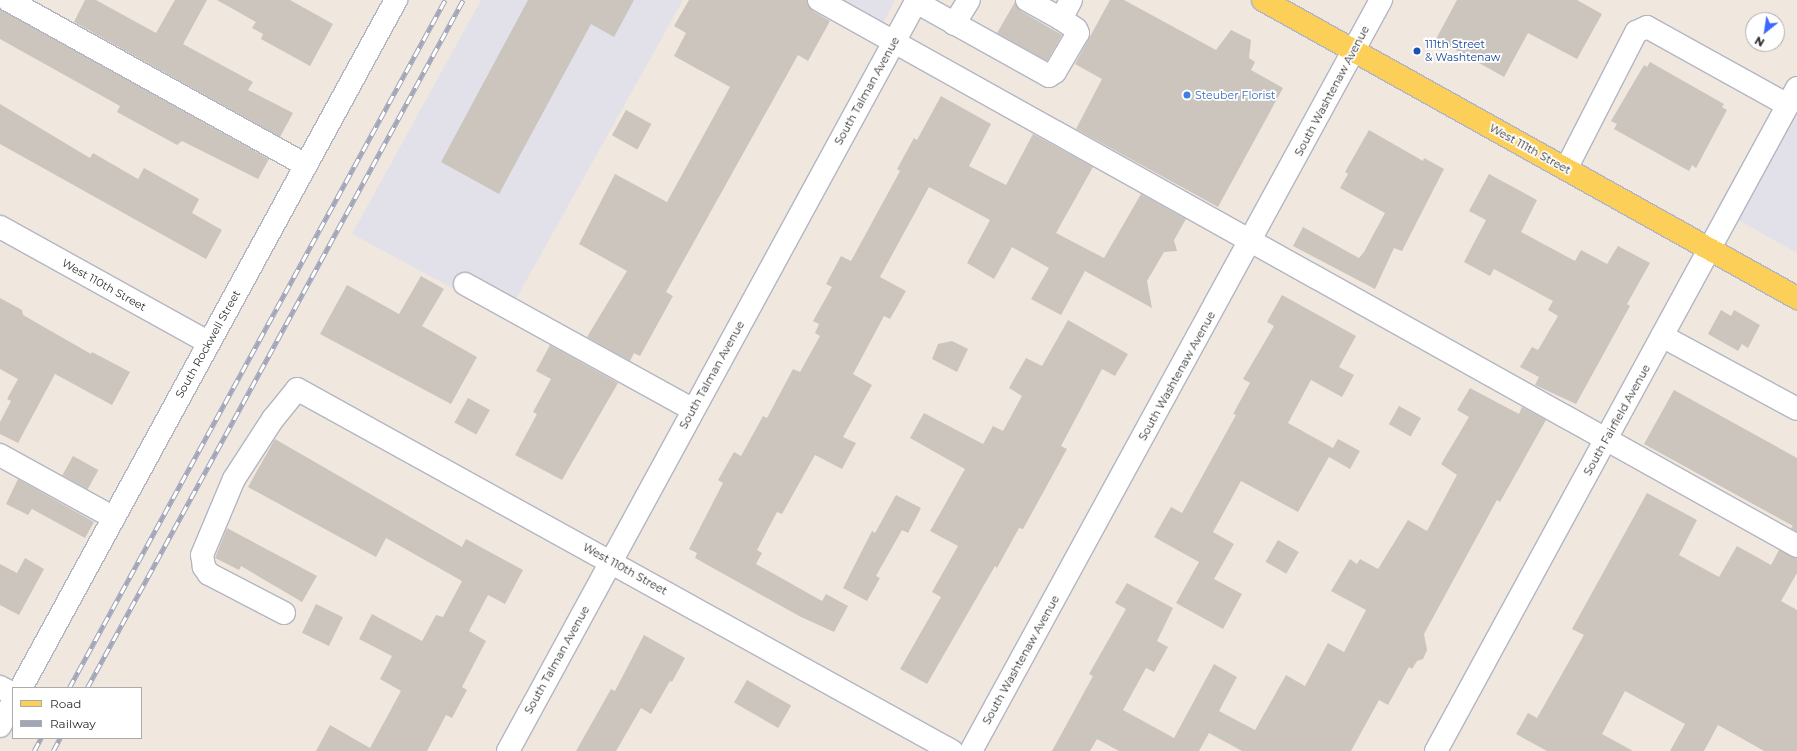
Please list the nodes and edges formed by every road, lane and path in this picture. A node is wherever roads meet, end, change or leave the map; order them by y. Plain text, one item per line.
1 (8, 0) edge
2 (396, 0) edge
3 (819, 0) edge
4 (968, 0) edge
5 (1027, 0) edge
6 (1071, 0) edge
7 (1263, 0) edge
8 (1381, 0) edge
9 (917, 1) edge
10 (1061, 19) junction
11 (954, 24) junction
12 (894, 41) junction
13 (1353, 51) junction
14 (1792, 97) edge
15 (306, 165) junction
16 (1566, 169) junction
17 (0, 227) edge
18 (1251, 240) junction
19 (1710, 249) junction
20 (465, 284) dead end
21 (1797, 298) edge
22 (1662, 336) junction
23 (209, 343) junction
24 (1797, 409) edge
25 (693, 410) junction
26 (1606, 440) junction
27 (0, 455) edge
28 (114, 518) junction
29 (1797, 546) edge
30 (611, 562) junction
31 (284, 613) dead end
32 (0, 687) edge
33 (22, 687) edge
34 (12, 693) edge
35 (12, 704) edge
36 (0, 726) edge
37 (508, 751) edge
38 (952, 751) edge
39 (972, 751) edge
40 (1436, 751) edge

1 - 15 street
2 - 15 street, South Rockwell Street
3 - 12 street
4 - 11 street
5 - 10 street
6 - 10 street
7 - 13 main road, West 111th Street
8 - 13 street, South Washtenaw Avenue
9 - 11 street
9 - 12 street, South Talman Avenue
10 - 11 street
12 - 18 street
12 - 25 street, South Talman Avenue
13 - 16 main road, West 111th Street
13 - 18 street, South Washtenaw Avenue
14 - 16 street
14 - 19 street, South Fairfield Avenue
15 - 23 street, South Rockwell Street
16 - 19 main road, West 111th Street
17 - 23 street, West 110th Street
18 - 26 street
18 - 39 street, South Washtenaw Avenue
19 - 21 main road, West 111th Street
19 - 22 street, South Fairfield Avenue
20 - 25 street
22 - 24 street
22 - 26 street, South Fairfield Avenue
23 - 28 street, South Rockwell Street
25 - 30 street, South Talman Avenue
26 - 29 street
26 - 40 street, South Fairfield Avenue
27 - 28 street
28 - 33 street, South Rockwell Street
30 - 31 street, West 110th Street
30 - 37 street, South Talman Avenue
30 - 38 street, West 110th Street
32 - 34 street
35 - 36 street

